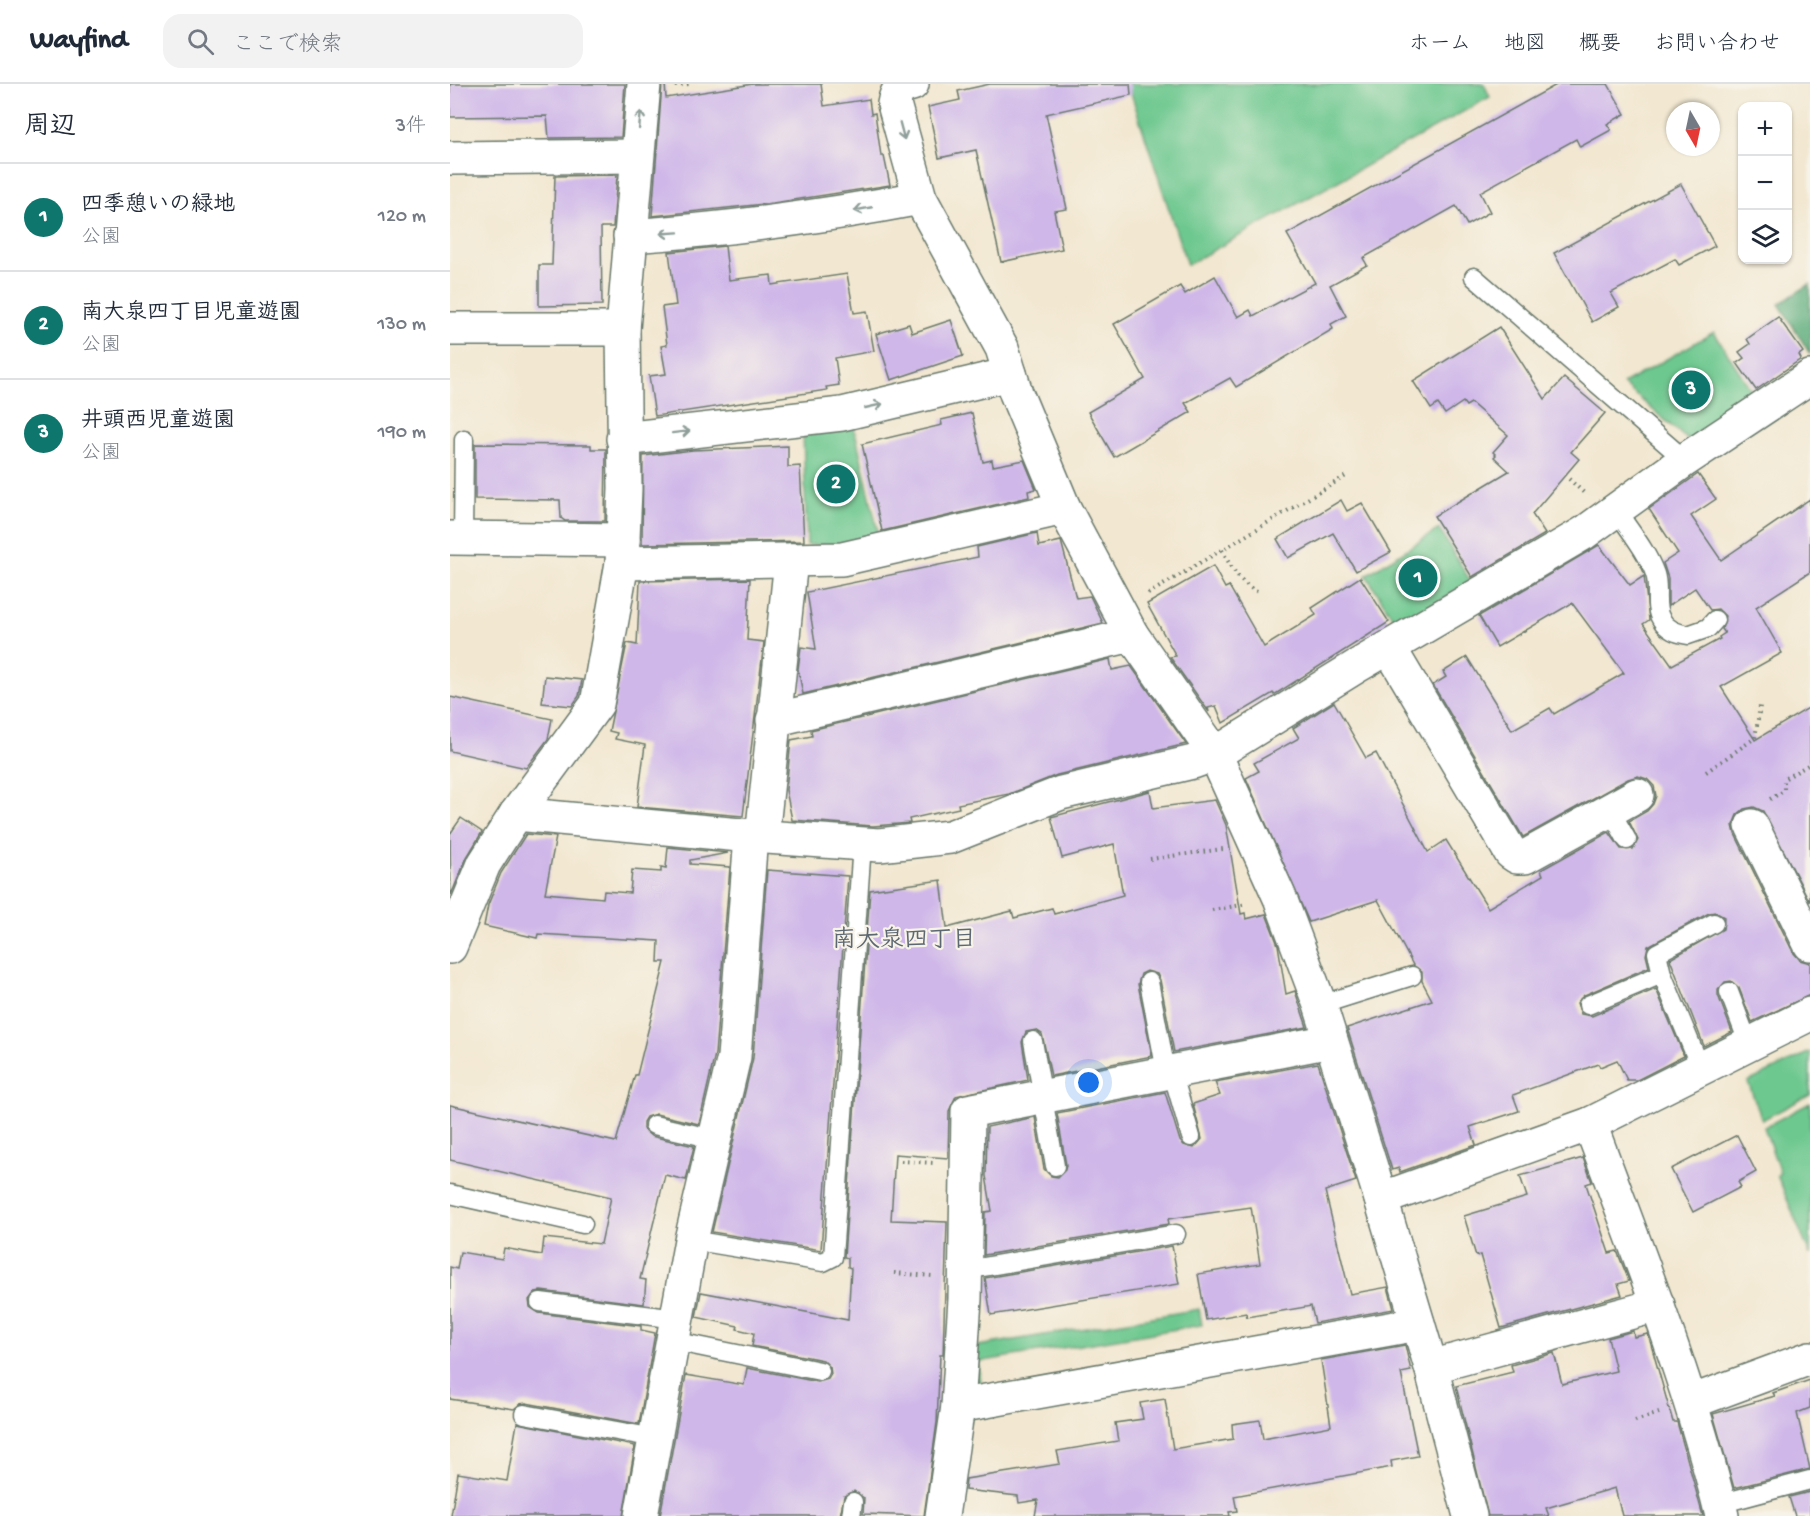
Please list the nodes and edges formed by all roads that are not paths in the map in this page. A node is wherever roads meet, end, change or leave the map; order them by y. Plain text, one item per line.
1 (644, 84) edge
2 (912, 84) edge
3 (636, 156) junction
4 (450, 158) edge
5 (920, 198) junction
6 (630, 236) junction
7 (1474, 277) dead end
8 (450, 329) edge
9 (623, 329) junction
10 (1010, 374) junction
11 (1810, 377) edge
12 (464, 438) dead end
13 (623, 439) junction
14 (1685, 460) junction
15 (1064, 508) junction
16 (1616, 510) junction
17 (456, 538) edge
18 (623, 551) junction
19 (791, 560) junction
20 (1715, 620) dead end
21 (1126, 623) junction
22 (1390, 649) junction
23 (773, 720) junction
24 (1215, 754) junction
25 (1623, 802) joint
26 (516, 814) junction
27 (1759, 814) road end
28 (757, 837) junction
29 (1627, 840) dead end
30 (862, 844) junction
31 (1800, 894) edge
32 (456, 913) edge
33 (1714, 923) dead end
34 (1810, 944) edge
35 (450, 947) edge
36 (1662, 975) junction
37 (1412, 976) dead end
38 (1149, 982) dead end
39 (1729, 992) dead end
40 (1320, 1005) junction
41 (1588, 1005) dead end
42 (1810, 1014) edge
43 (1033, 1041) dead end
44 (1331, 1041) junction
45 (1749, 1045) junction
46 (1701, 1069) junction
47 (1170, 1072) junction
48 (1042, 1096) junction
49 (1590, 1124) junction
50 (654, 1125) dead end
51 (1191, 1137) dead end
52 (714, 1139) junction
53 (1055, 1166) dead end
54 (450, 1194) edge
55 (1381, 1199) junction
56 (583, 1224) dead end
57 (1176, 1234) dead end
58 (691, 1240) junction
59 (966, 1270) junction
60 (540, 1302) dead end
61 (1658, 1305) junction
62 (1418, 1324) junction
63 (675, 1330) junction
64 (1810, 1358) edge
65 (1431, 1367) junction
66 (820, 1371) dead end
67 (1690, 1402) junction
68 (958, 1406) junction
69 (524, 1414) dead end
70 (655, 1438) junction
71 (1810, 1480) edge
72 (1720, 1510) edge
73 (641, 1516) edge
74 (942, 1516) edge
75 (1470, 1516) edge

3 -> 1 street
2 -> 5 street
3 - 4 street
3 - 6 street
5 -> 6 street
5 - 10 street
6 - 9 street
7 - 14 lane
8 - 9 street
9 - 13 street
13 -> 10 street
10 - 15 street
11 - 14 street
12 - 17 lane
13 - 18 street
14 - 16 street
15 - 19 street
15 - 21 street
16 - 20 lane
16 - 22 street
17 - 18 street
18 - 19 street
18 - 26 street
19 - 23 street
21 - 23 street
21 - 24 street
22 - 24 street
22 - 25 street
23 - 28 street
24 - 30 street
24 - 40 street
25 - 29 lane
26 - 28 street
26 - 32 street
27 - 31 street
28 - 30 street
28 - 52 street
30 - 58 lane
31 - 34 street
32 - 35 street
33 - 36 lane
36 - 41 lane
36 - 46 lane
37 - 40 lane
38 - 47 lane
39 - 45 lane
40 - 44 street
42 - 45 street
43 - 48 lane
44 - 47 street
44 - 55 street
45 - 46 street
46 - 49 street
47 - 48 street
47 - 51 lane
48 - 53 lane
48 - 59 street
49 - 55 street
49 - 61 street
50 - 52 lane
52 - 58 street
54 - 56 lane
55 - 62 street
57 - 59 lane
58 - 63 street
59 - 68 street
60 - 63 lane
61 - 65 street
61 - 67 street
62 - 65 street
62 - 68 street
63 - 66 lane
63 - 70 street
64 - 67 street
65 - 75 street
67 - 72 street
68 - 74 street
69 - 70 lane
70 - 73 street
71 - 72 lane

